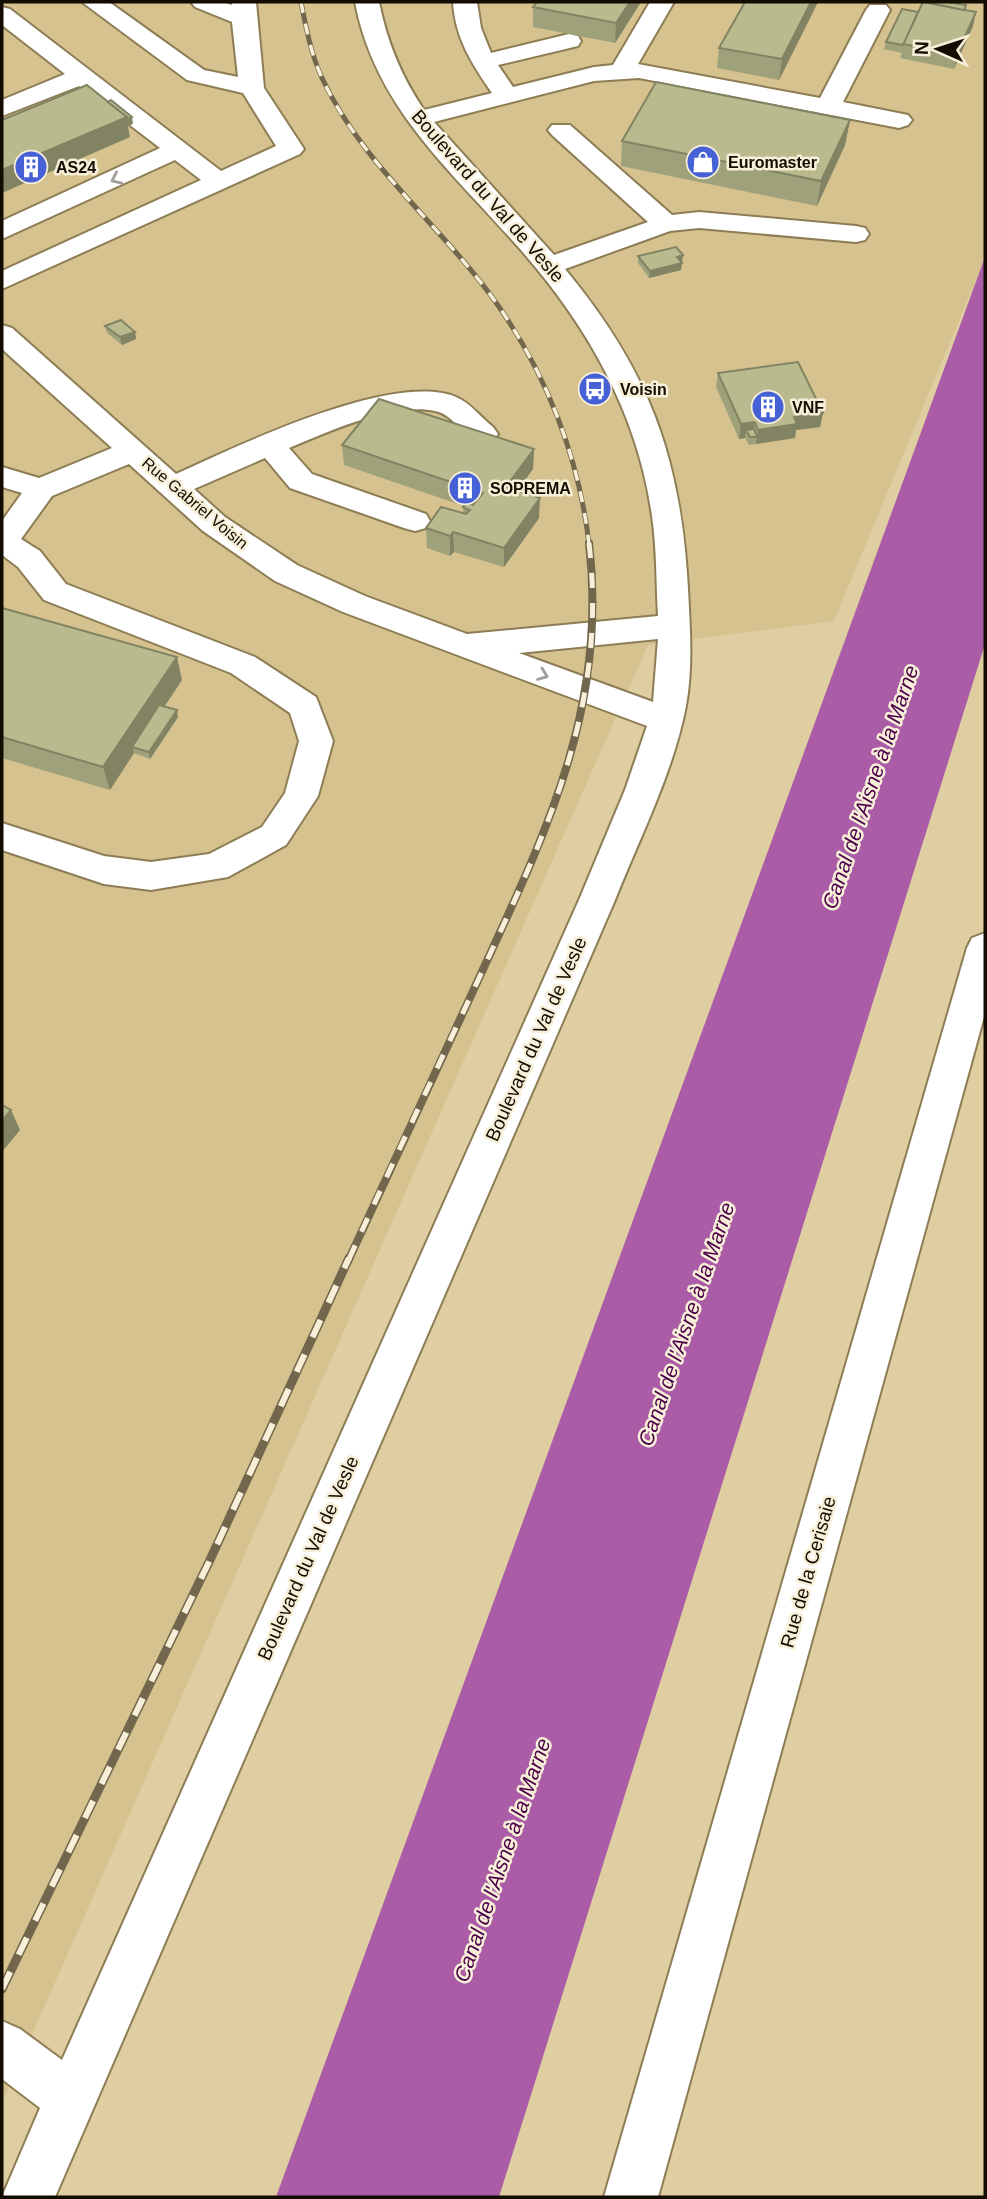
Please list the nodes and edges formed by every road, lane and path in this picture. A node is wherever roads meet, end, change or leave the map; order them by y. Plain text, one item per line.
1 (94, 2) edge
2 (203, 2) edge
3 (367, 2) edge
4 (465, 2) edge
5 (662, 2) edge
6 (244, 10) edge
7 (878, 10) dead end
8 (5, 20) edge
9 (569, 41) edge
10 (482, 62) junction
11 (622, 71) junction
12 (82, 76) junction
13 (252, 88) junction
14 (507, 96) junction
15 (828, 107) junction
16 (2, 109) edge
17 (418, 119) junction
18 (899, 120) dead end
19 (561, 130) dead end
20 (177, 150) junction
21 (219, 182) junction
22 (666, 224) junction
23 (2, 231) edge
24 (856, 234) dead end
25 (551, 265) junction
26 (2, 281) edge
27 (2, 334) edge
28 (482, 434) edge
29 (271, 445) junction
30 (132, 451) junction
31 (2, 477) edge
32 (173, 487) junction
33 (41, 489) junction
34 (415, 521) dead end
35 (4, 540) edge
36 (674, 626) junction
37 (456, 641) junction
38 (666, 720) junction
39 (2, 836) edge
40 (985, 948) edge
41 (2, 2047) edge
42 (71, 2099) junction
43 (28, 2197) edge
44 (631, 2197) edge

1 - 13 street
2 - 6 street
3 - 17 street, Boulevard du Val de Vesle
4 - 10 street
5 - 11 street
6 - 13 street
7 - 15 street
8 - 12 street
9 - 10 street
10 - 14 street
11 - 14 street
11 - 15 street
12 - 16 street
12 - 20 street
13 - 21 street
14 - 17 street
15 - 18 street
17 - 25 street, Boulevard du Val de Vesle
19 - 22 street
20 - 21 street
20 -> 23 street
21 - 26 street
22 - 24 street
22 - 25 street
25 - 36 street, Boulevard du Val de Vesle
27 - 30 street, Rue Gabriel Voisin
28 - 29 street
29 - 32 street
29 - 34 street
30 - 32 street, Rue Gabriel Voisin
30 - 33 street
31 - 33 street
32 - 37 street, Rue Gabriel Voisin
33 - 35 street
35 - 39 street
36 - 37 street, Rue Gabriel Voisin
36 - 38 street, Boulevard du Val de Vesle
37 -> 38 street, Rue Gabriel Voisin
38 - 42 street, Boulevard du Val de Vesle
40 - 44 street, Rue de la Cerisaie
41 - 42 street
42 - 43 street, Boulevard du Val de Vesle

